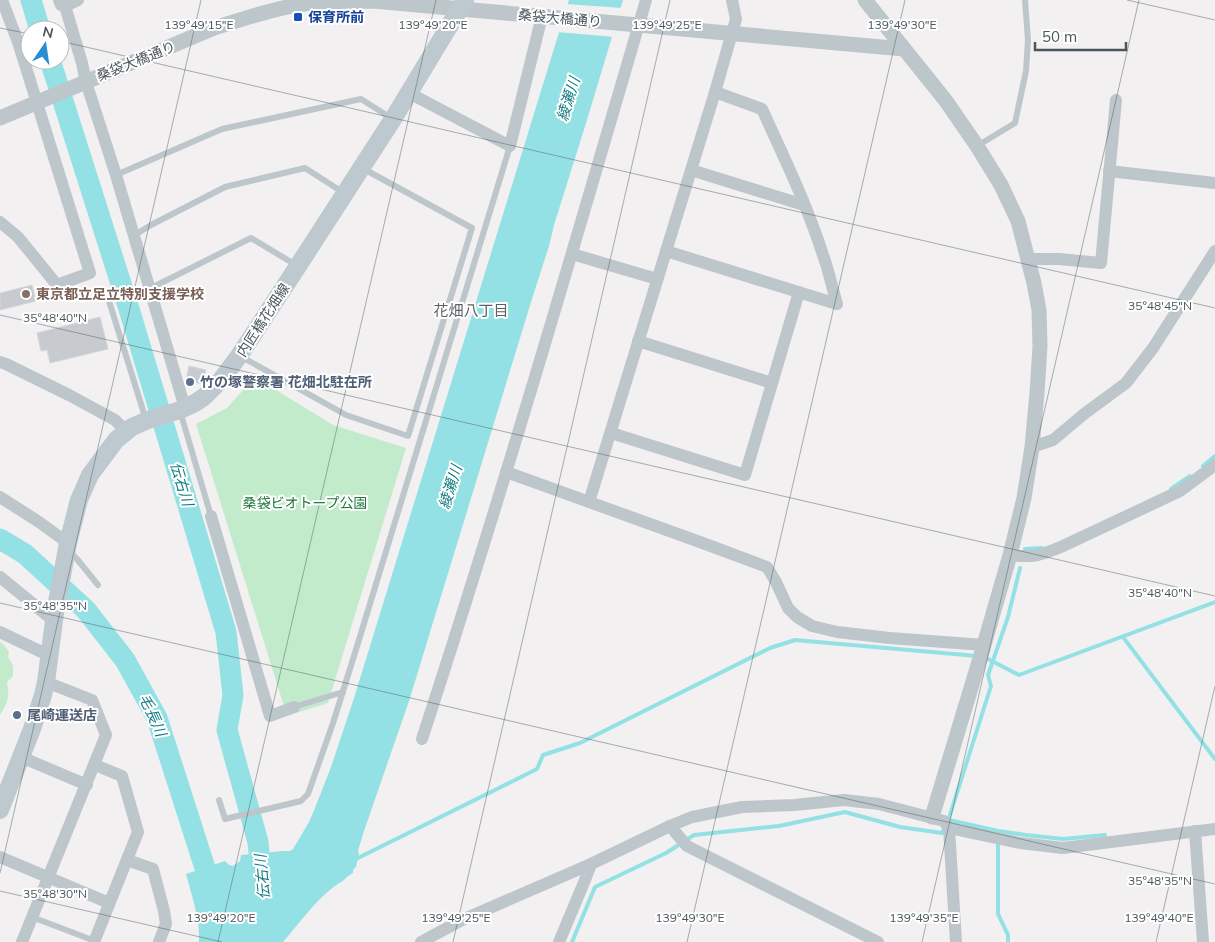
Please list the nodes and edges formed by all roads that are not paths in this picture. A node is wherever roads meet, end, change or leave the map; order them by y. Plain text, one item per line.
1 (2, 0) edge
2 (78, 0) edge
3 (646, 0) edge
4 (732, 0) edge
5 (865, 0) edge
6 (1025, 0) edge
7 (62, 3) edge
8 (462, 4) edge
9 (547, 17) junction
10 (635, 25) junction
11 (731, 34) junction
12 (904, 49) junction
13 (83, 83) junction
14 (715, 92) junction
15 (409, 93) junction
16 (1116, 100) dead end
17 (39, 102) junction
18 (0, 118) edge
19 (393, 119) junction
20 (510, 146) junction
21 (977, 146) junction
22 (361, 168) junction
23 (691, 170) junction
24 (1109, 171) junction
25 (116, 175) junction
26 (1215, 182) edge
27 (345, 194) junction
28 (804, 205) junction
29 (0, 222) edge
30 (133, 236) junction
31 (666, 251) junction
32 (1215, 251) edge
33 (572, 254) junction
34 (1029, 259) junction
35 (298, 266) junction
36 (657, 279) junction
37 (150, 289) junction
38 (798, 292) junction
39 (109, 301) dead end
40 (638, 341) junction
41 (239, 356) junction
42 (0, 362) edge
43 (772, 383) junction
44 (180, 410) junction
45 (147, 420) junction
46 (126, 431) junction
47 (611, 433) junction
48 (1032, 447) junction
49 (1215, 465) edge
50 (506, 472) junction
51 (0, 497) edge
52 (589, 502) junction
53 (211, 516) joint
54 (67, 549) junction
55 (1010, 555) junction
56 (0, 577) edge
57 (98, 585) dead end
58 (55, 617) junction
59 (0, 632) edge
60 (984, 645) junction
61 (50, 656) junction
62 (46, 682) junction
63 (343, 692) junction
64 (294, 708) joint
65 (422, 739) dead end
66 (21, 757) junction
67 (95, 764) junction
68 (87, 785) junction
69 (219, 800) dead end
70 (0, 810) edge
71 (932, 816) junction
72 (670, 826) junction
73 (950, 828) junction
74 (1215, 829) edge
75 (1195, 832) junction
76 (0, 857) edge
77 (127, 860) junction
78 (590, 864) junction
79 (49, 878) junction
80 (109, 903) junction
81 (32, 917) junction
82 (94, 941) edge
83 (22, 942) edge
84 (159, 942) edge
85 (421, 942) edge
86 (559, 942) edge
87 (878, 942) edge
88 (956, 942) edge
89 (1203, 942) edge

1 - 17 street
2 - 7 street
3 - 10 street
4 - 11 street
5 - 12 street
6 - 21 lane
7 - 13 street
8 - 9 street, 桑袋大橋通り
8 - 13 street, 桑袋大橋通り
8 - 15 main road, 内匠橋花畑線
9 - 10 street, 桑袋大橋通り
9 - 20 street
10 - 11 street, 桑袋大橋通り
10 - 33 street
11 - 12 street, 桑袋大橋通り
11 - 14 street
12 - 21 street
13 - 17 street, 桑袋大橋通り
13 - 25 street
14 - 23 street
14 - 28 street
15 - 19 main road, 内匠橋花畑線
15 - 20 street
16 - 24 street
17 - 18 street, 桑袋大橋通り
17 - 29 street
19 - 22 main road, 内匠橋花畑線
19 - 25 lane
20 - 63 lane
21 - 34 street
22 - 27 main road, 内匠橋花畑線
22 - 41 lane
23 - 28 street
23 - 31 street
24 - 26 street
24 - 34 street
25 - 30 street
27 - 30 lane
27 - 35 main road, 内匠橋花畑線
28 - 38 street
30 - 37 street
31 - 36 street
31 - 38 street
32 - 48 street
33 - 36 street
33 - 50 street
34 - 48 street
35 - 37 lane
35 - 41 main road, 内匠橋花畑線
36 - 40 street
37 - 44 street
38 - 43 street
39 - 45 lane
40 - 43 street
40 - 47 street
41 - 44 main road, 内匠橋花畑線
42 - 46 street
43 - 47 street
44 - 45 main road, 内匠橋花畑線
44 - 53 lane
45 - 46 main road, 内匠橋花畑線
46 - 54 main road, 内匠橋花畑線
47 - 52 street
48 - 55 street
49 - 55 street
50 - 52 street
50 - 65 street
51 - 54 street
52 - 60 street
53 - 64 street
54 - 57 lane
54 - 58 main road, 内匠橋花畑線
55 - 60 street
56 - 58 street
58 - 61 main road, 内匠橋花畑線
59 - 61 street
60 - 71 street
61 - 62 main road, 内匠橋花畑線
62 - 66 main road, 内匠橋花畑線
62 - 67 street
63 - 64 lane
63 - 69 lane
66 - 68 street
66 - 70 main road, 内匠橋花畑線
67 - 68 street
67 - 77 street
68 - 79 street
71 - 72 street
71 - 73 street
72 - 78 street
72 - 87 street
73 - 75 street
73 - 88 street
74 - 75 street
75 - 89 street
76 - 79 street
77 - 80 street
77 - 84 street
78 - 85 street
78 - 86 street
79 - 80 street
79 - 81 street
80 - 82 street
81 - 82 lane
81 - 83 street

